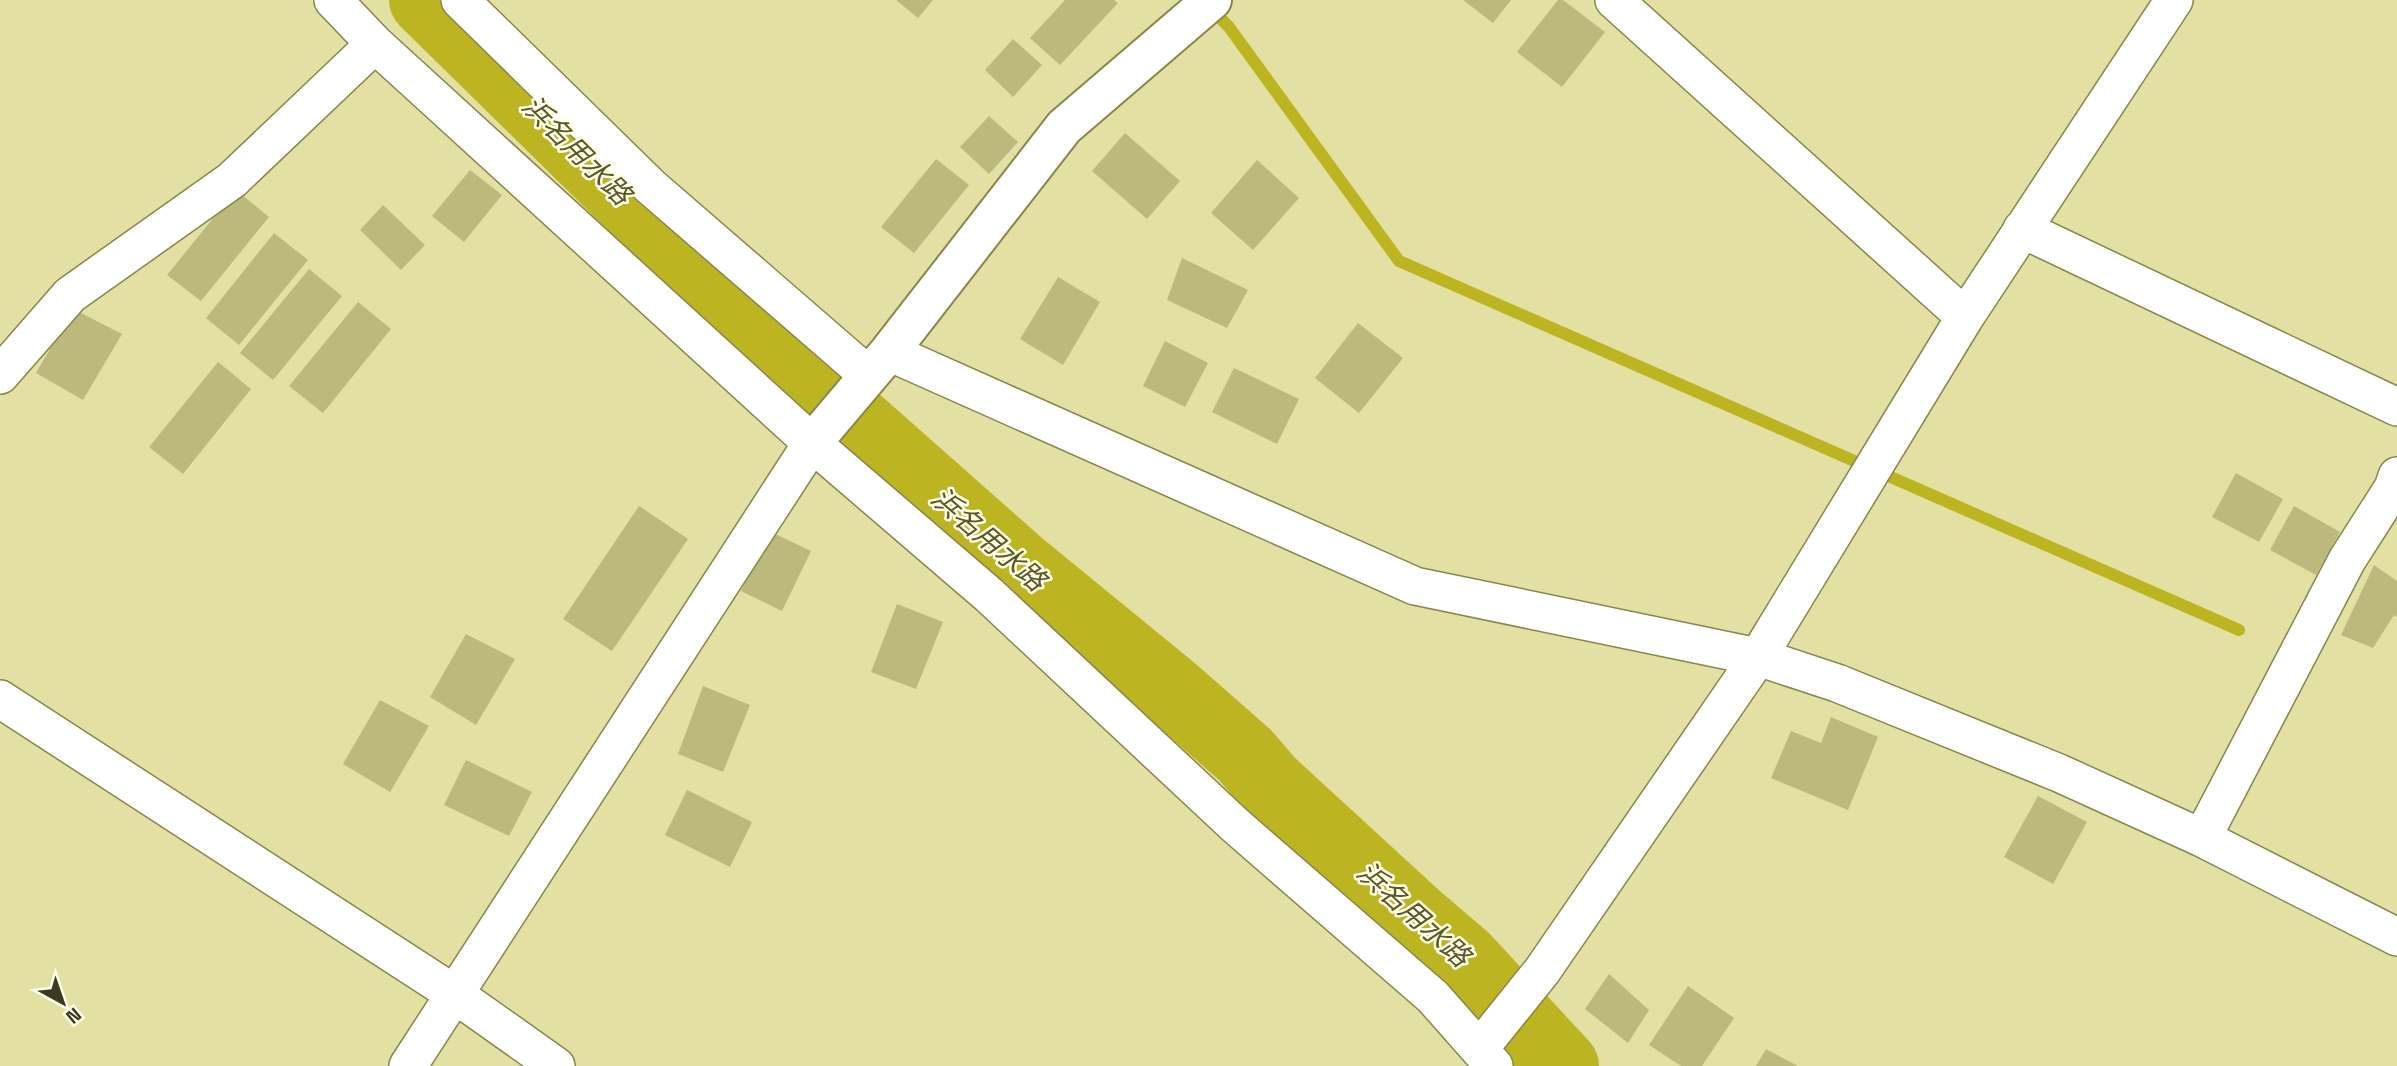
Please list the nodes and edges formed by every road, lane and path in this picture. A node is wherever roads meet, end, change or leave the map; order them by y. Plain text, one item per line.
1 (333, 0) edge
2 (460, 0) edge
3 (1614, 0) edge
4 (2174, 0) edge
5 (1199, 11) edge
6 (375, 44) junction
7 (2022, 229) junction
8 (1965, 317) junction
9 (872, 371) junction
10 (0, 375) edge
11 (2397, 407) edge
12 (820, 434) junction
13 (2397, 475) edge
14 (1758, 657) junction
15 (0, 699) edge
16 (2202, 838) junction
17 (2397, 937) edge
18 (453, 993) junction
19 (1491, 1046) edge
20 (408, 1066) edge
21 (556, 1066) edge

1 - 6 street
2 - 9 street
3 - 8 street
4 - 7 street
5 - 9 street
6 - 10 street
6 - 12 street
7 - 8 street
7 - 11 street
8 - 14 street
9 - 12 street
9 - 14 street
12 - 18 street
12 - 19 street
13 - 16 street
14 - 16 street
14 - 19 street
15 - 18 street
16 - 17 street
18 - 20 street
18 - 21 street

